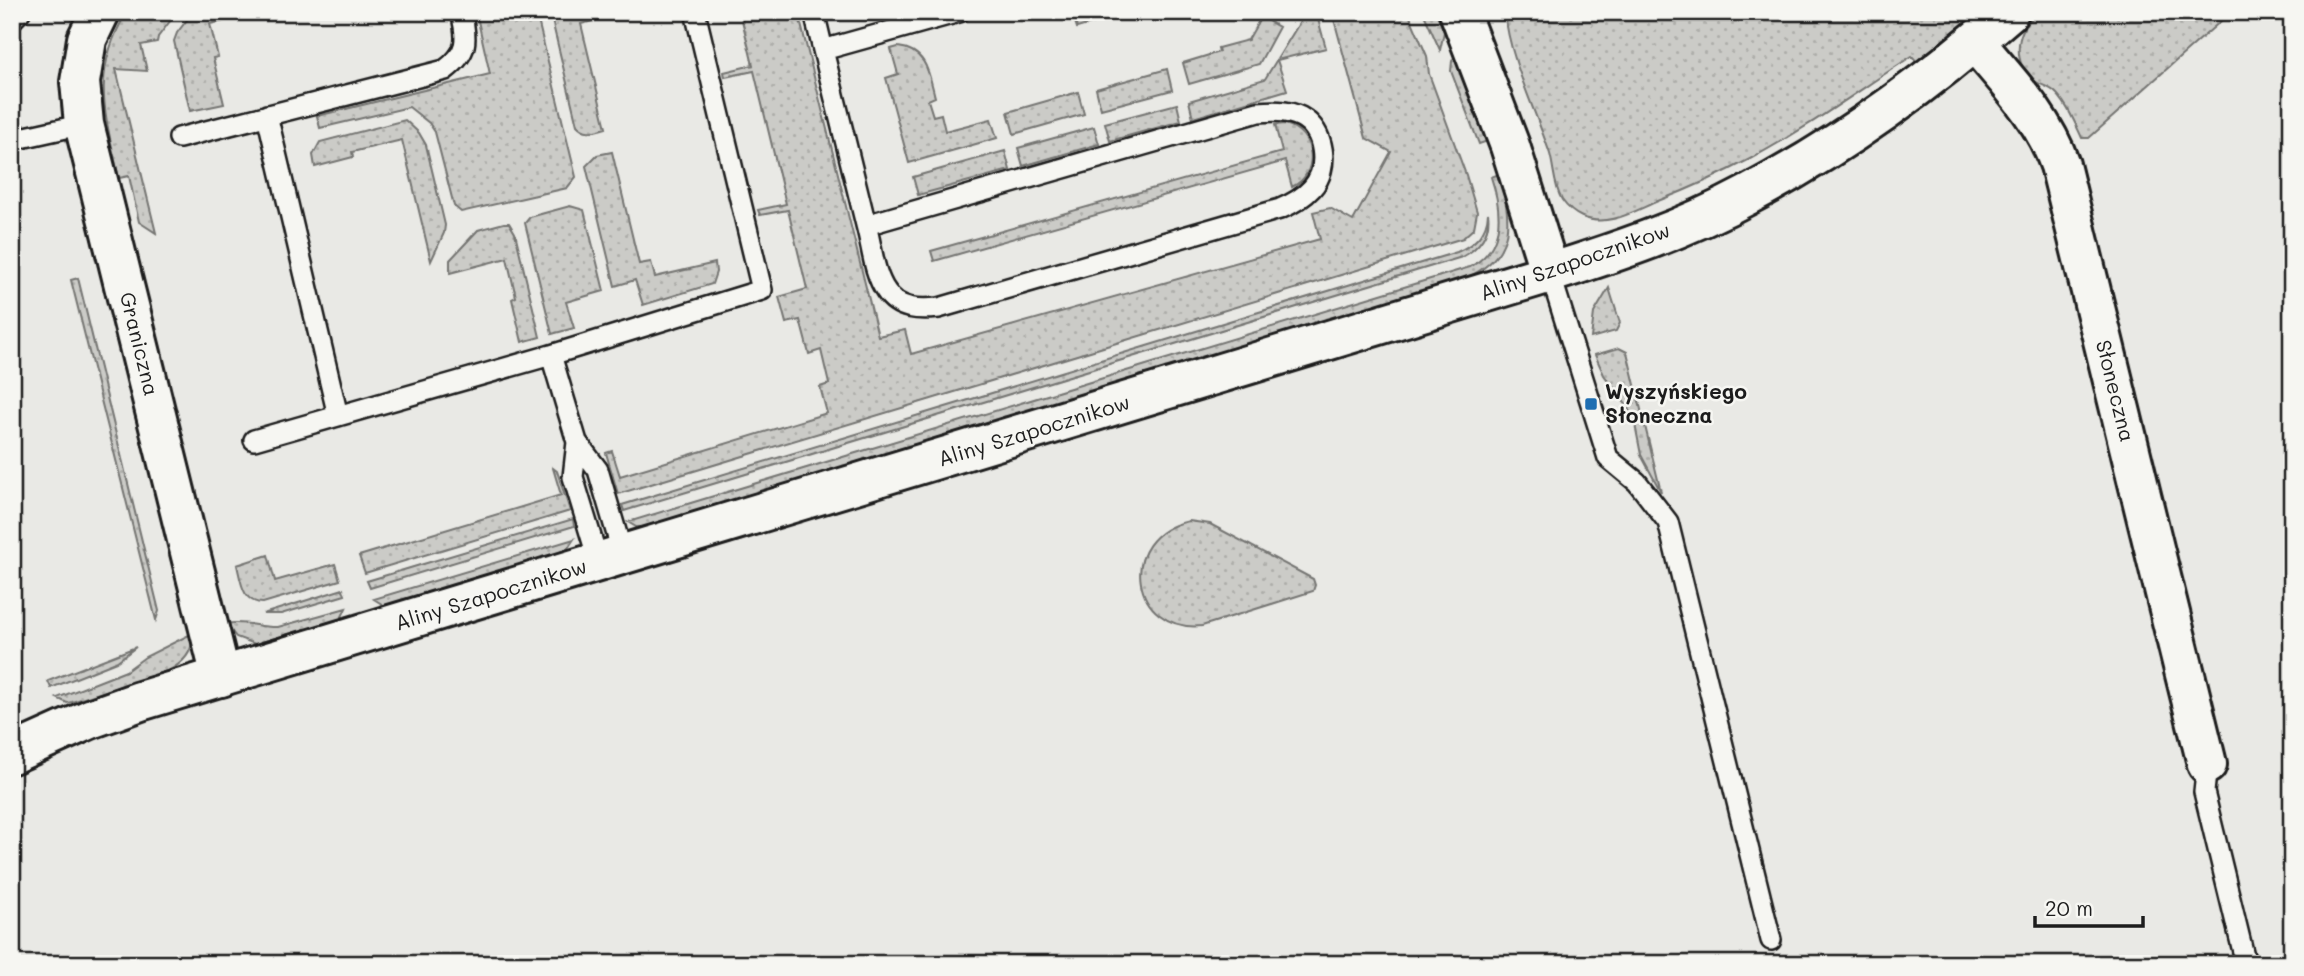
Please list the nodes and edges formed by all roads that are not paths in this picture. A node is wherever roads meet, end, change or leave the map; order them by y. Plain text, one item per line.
1 (20, 12) edge
2 (100, 12) edge
3 (461, 12) edge
4 (695, 12) edge
5 (814, 12) edge
6 (959, 12) edge
7 (1459, 12) edge
8 (2009, 12) edge
9 (12, 20) edge
10 (901, 20) edge
11 (1975, 42) junction
12 (824, 50) junction
13 (267, 115) junction
14 (84, 124) junction
15 (179, 138) dead end
16 (12, 141) edge
17 (866, 225) junction
18 (1550, 273) junction
19 (551, 355) junction
20 (338, 416) junction
21 (254, 440) dead end
22 (611, 559) junction
23 (221, 677) junction
24 (12, 754) edge
25 (2205, 778) joint
26 (1771, 940) dead end
27 (2246, 964) edge

1 - 9 lane
2 - 14 street, Graniczna
3 - 13 lane
4 - 19 lane
5 - 12 lane
6 - 10 lane
7 - 18 street
8 - 11 street, Aliny Szapocznikow
10 - 12 lane
11 - 18 street, Aliny Szapocznikow
11 - 25 street, Słoneczna
12 - 17 lane
13 - 15 lane
13 - 20 lane
14 - 16 lane
14 - 23 street, Graniczna
17 - 17 lane
18 - 22 street, Aliny Szapocznikow
18 - 26 lane
19 - 20 lane
19 - 22 lane
20 - 21 lane
22 - 23 street, Aliny Szapocznikow
23 - 24 street, Aliny Szapocznikow
25 - 27 lane, Słoneczna

